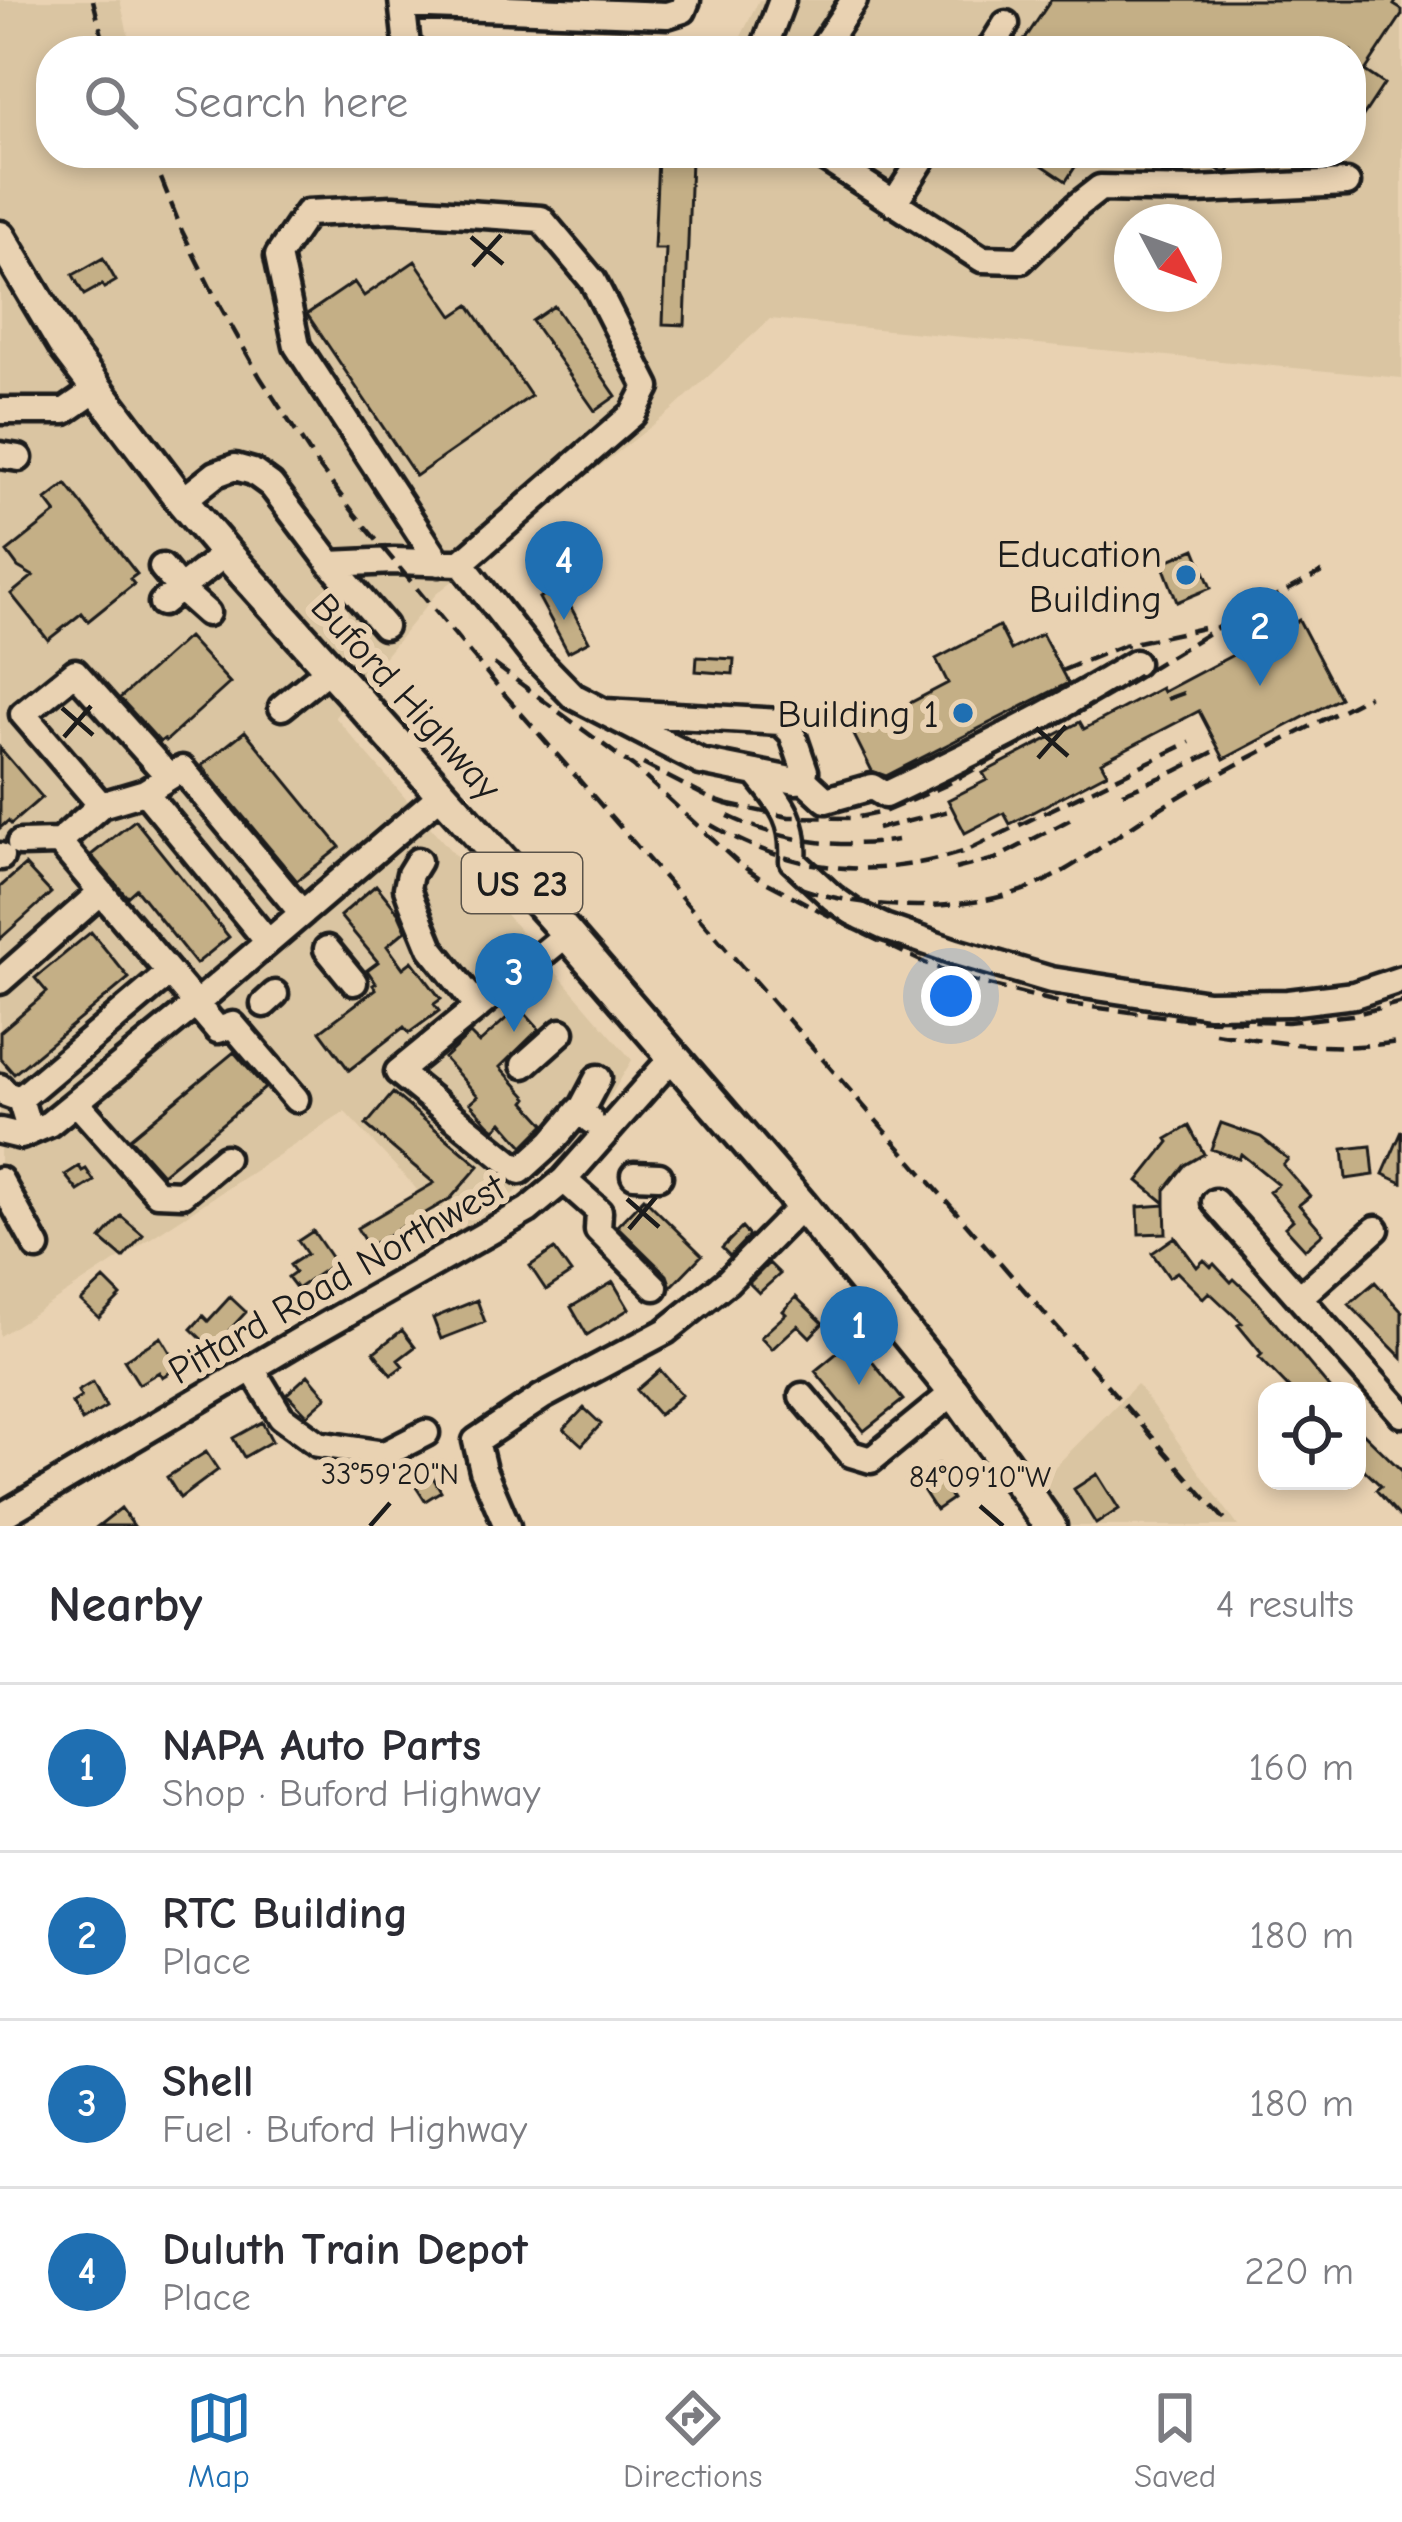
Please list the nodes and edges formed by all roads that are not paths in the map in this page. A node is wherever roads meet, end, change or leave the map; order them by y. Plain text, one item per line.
1 (687, 0) edge
2 (782, 0) edge
3 (854, 0) edge
4 (403, 3) edge
5 (1006, 24) dead end
6 (406, 36) edge
7 (769, 36) edge
8 (830, 36) edge
9 (998, 36) edge
10 (841, 168) edge
11 (916, 168) edge
12 (1347, 183) dead end
13 (894, 202) junction
14 (0, 237) edge
15 (97, 389) junction
16 (0, 411) edge
17 (182, 501) junction
18 (226, 553) junction
19 (450, 563) junction
20 (331, 564) junction
21 (162, 567) dead end
22 (171, 596) junction
23 (207, 614) dead end
24 (384, 626) dead end
25 (1135, 663) dead end
26 (329, 669) junction
27 (280, 705) dead end
28 (605, 712) junction
29 (756, 773) junction
30 (800, 776) junction
31 (169, 777) junction
32 (145, 792) junction
33 (442, 793) junction
34 (101, 806) junction
35 (59, 842) junction
36 (399, 845) junction
37 (7, 852) edge
38 (101, 892) junction
39 (302, 913) junction
40 (567, 934) junction
41 (268, 942) junction
42 (327, 950) dead end
43 (169, 973) junction
44 (1402, 979) edge
45 (0, 981) edge
46 (354, 982) dead end
47 (196, 1004) junction
48 (478, 1007) junction
49 (560, 1032) dead end
50 (672, 1058) junction
51 (524, 1065) dead end
52 (598, 1078) dead end
53 (10, 1093) edge
54 (296, 1099) dead end
55 (76, 1102) junction
56 (574, 1110) junction
57 (0, 1130) edge
58 (30, 1132) junction
59 (604, 1135) junction
60 (225, 1158) dead end
61 (0, 1180) edge
62 (564, 1180) junction
63 (1215, 1202) dead end
64 (802, 1206) junction
65 (1376, 1229) dead end
66 (37, 1246) dead end
67 (655, 1287) dead end
68 (1300, 1298) junction
69 (252, 1369) junction
70 (954, 1392) junction
71 (802, 1396) dead end
72 (1402, 1414) edge
73 (426, 1432) dead end
74 (0, 1517) edge
75 (507, 1526) edge
76 (1050, 1526) edge

1 - 4 street
2 - 7 street
3 - 8 street
4 - 6 street
5 - 9 street
10 - 13 street
11 - 13 street
12 - 13 street
14 - 15 main road, Buford Highway / US 23
15 - 16 street
15 - 17 main road, Buford Highway / US 23
17 - 18 main road, Buford Highway / US 23
17 - 20 street
18 - 22 street
18 - 26 main road, Buford Highway / US 23
19 - 19 street
19 - 20 street
19 - 28 street
20 - 24 street
21 - 22 street
22 - 23 street
25 - 30 street
26 - 27 street
26 - 33 main road, Buford Highway / US 23
28 - 29 street
28 - 30 street
29 - 30 street
29 - 44 street
31 - 32 street
31 - 34 street
31 - 39 street
32 - 34 street
32 - 41 street
33 - 36 street
33 - 40 main road, Buford Highway / US 23
34 - 35 street
35 - 37 street
35 - 38 street
36 - 39 street
36 - 48 street
38 - 43 street
38 - 45 street
39 - 41 street
40 - 48 street
40 - 50 main road, Buford Highway / US 23
41 - 47 street
42 - 46 street
43 - 47 street
43 - 53 street
47 - 54 street
47 - 55 street
48 - 56 street
49 - 51 street
50 - 59 street, Pittard Road Northwest
50 - 64 main road, Buford Highway / US 23
52 - 56 street
53 - 58 street
55 - 58 street
55 - 60 street
56 - 59 street
57 - 58 street
59 - 62 street, Pittard Road Northwest
61 - 66 street
62 - 67 street
62 - 69 street, Pittard Road Northwest
63 - 68 street
64 - 70 main road, Buford Highway / US 23
64 - 75 street
65 - 68 street
68 - 72 street
69 - 73 street
69 - 74 street, Pittard Road Northwest
70 - 71 street
70 - 76 main road, Buford Highway / US 23

